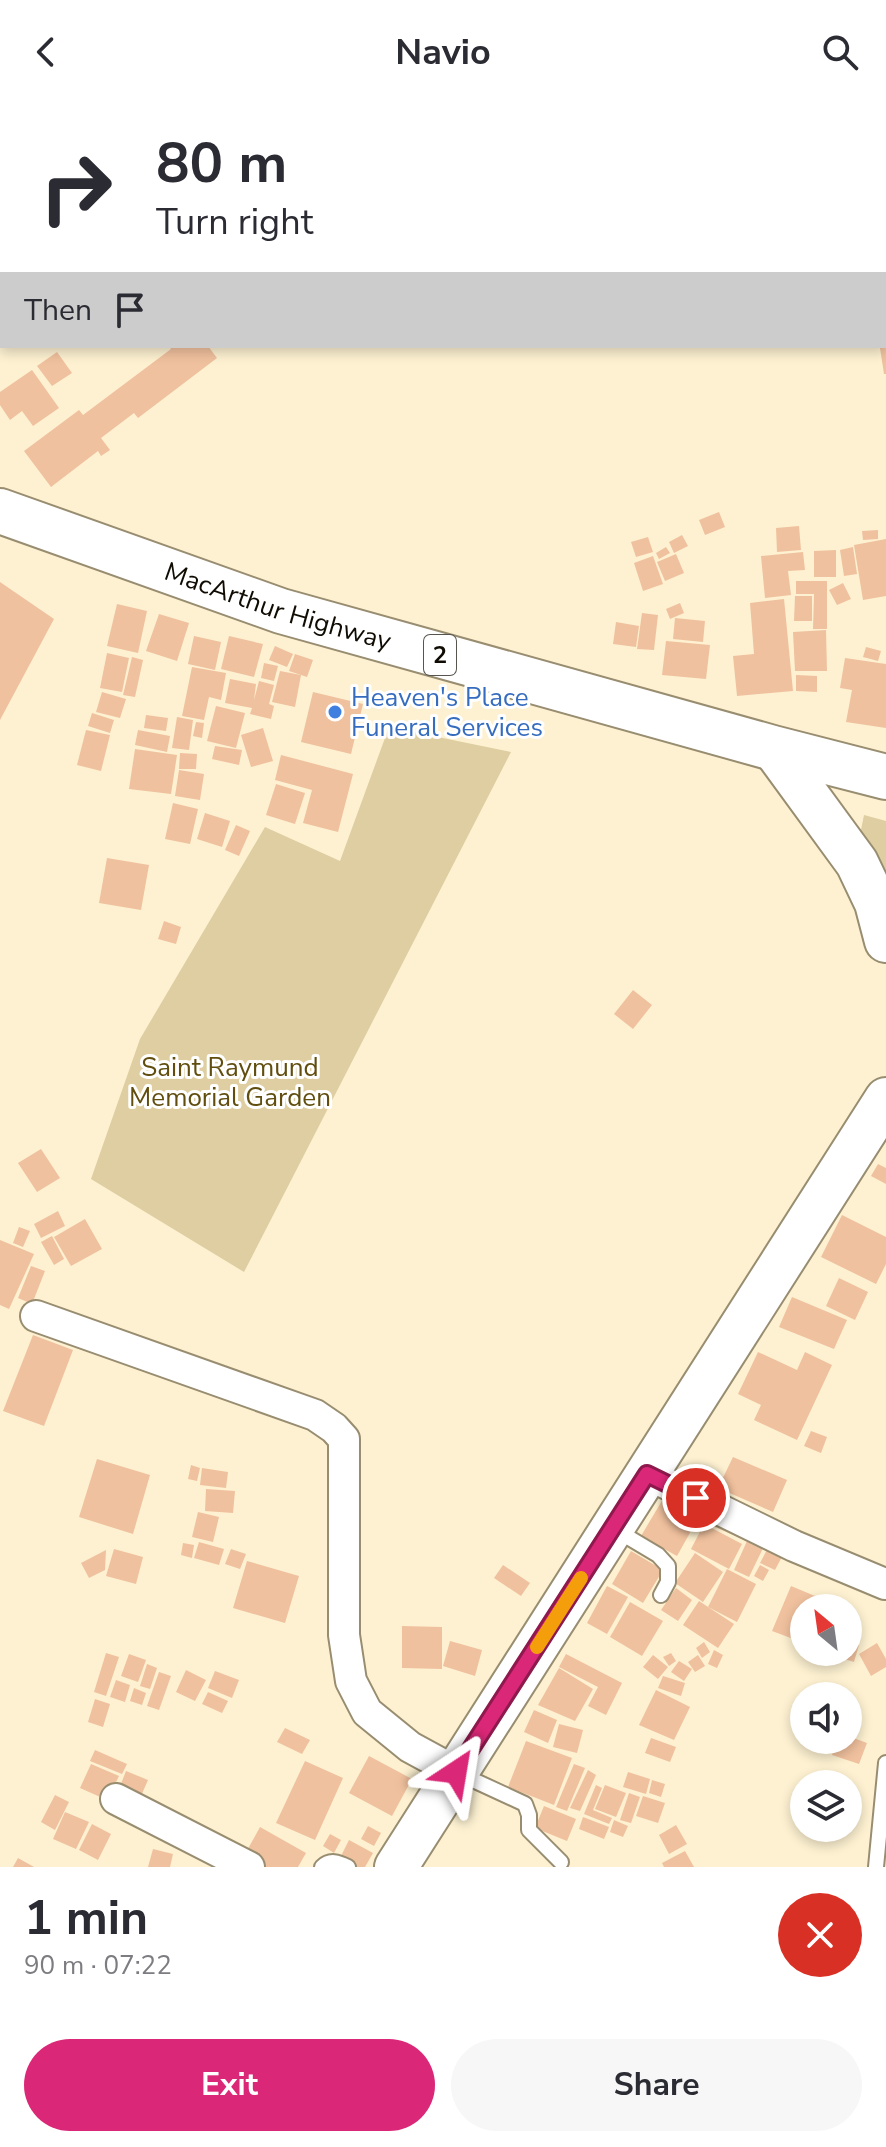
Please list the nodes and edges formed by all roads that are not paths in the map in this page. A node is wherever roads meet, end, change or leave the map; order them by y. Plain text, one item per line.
1 (0, 511) edge
2 (773, 748) junction
3 (886, 777) edge
4 (886, 941) edge
5 (886, 1099) edge
6 (36, 1316) dead end
7 (647, 1474) junction
8 (612, 1528) junction
9 (885, 1584) edge
10 (661, 1595) dead end
11 (886, 1763) edge
12 (456, 1772) junction
13 (116, 1799) dead end
14 (561, 1862) dead end
15 (249, 1867) edge
16 (322, 1867) edge
17 (348, 1867) edge
18 (396, 1867) edge
19 (876, 1867) edge

1 - 2 highway, MacArthur Highway / 2
2 - 3 highway, MacArthur Highway / 2
2 - 4 main road
5 - 7 main road
6 - 12 street
7 - 8 main road
7 - 9 street
8 - 10 lane
8 - 12 main road
11 - 19 lane
12 - 14 lane
12 - 18 main road
13 - 15 street
16 - 17 lane

